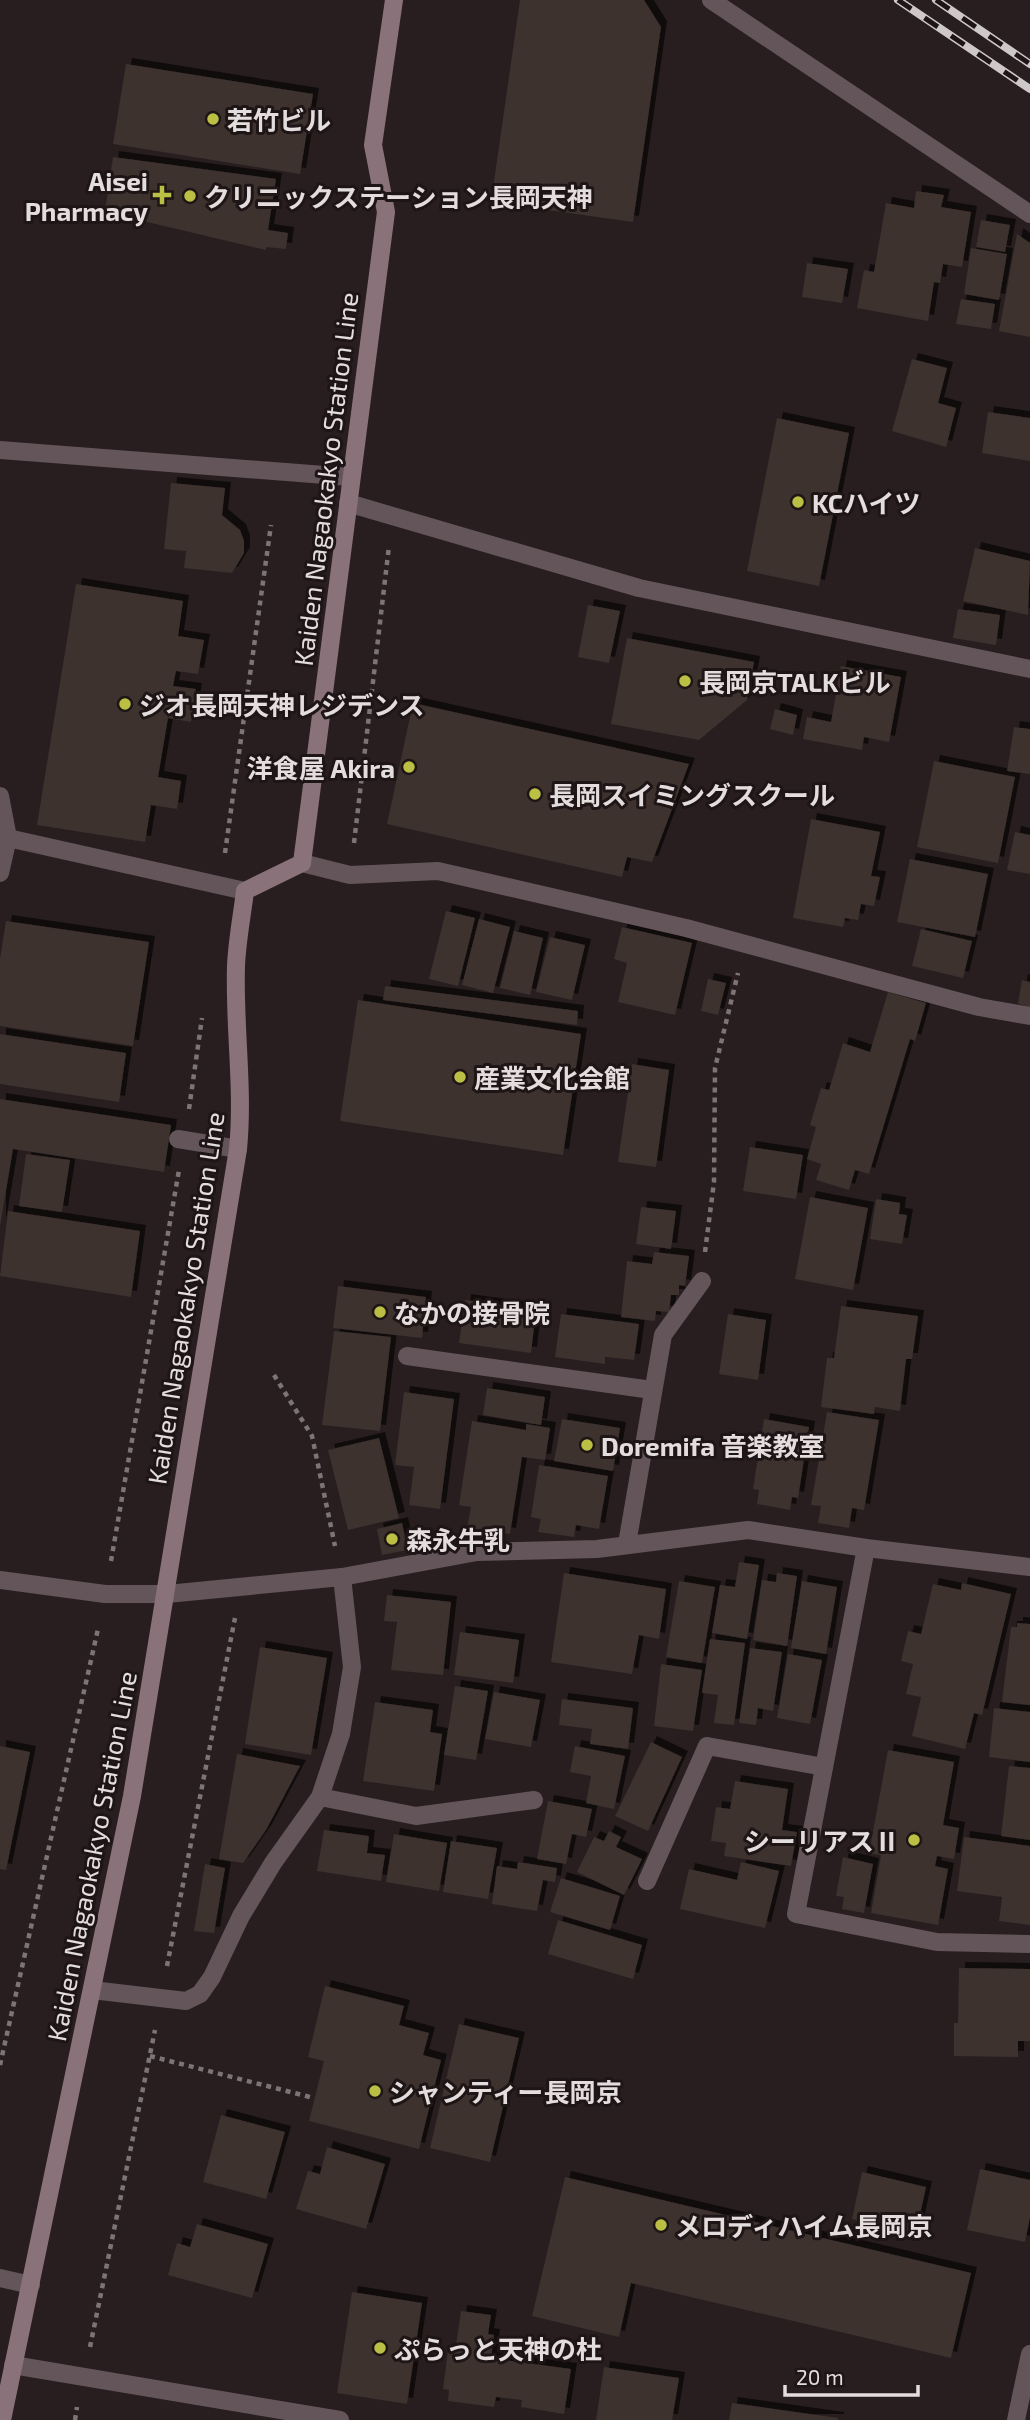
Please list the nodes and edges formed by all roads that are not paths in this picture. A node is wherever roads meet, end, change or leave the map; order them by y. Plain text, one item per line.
1 (394, 0) edge
2 (711, 0) edge
3 (1030, 214) edge
4 (0, 450) edge
5 (350, 477) junction
6 (348, 503) junction
7 (1030, 669) edge
8 (0, 796) edge
9 (8, 838) junction
10 (302, 863) junction
11 (0, 873) edge
12 (245, 891) junction
13 (1030, 1016) edge
14 (181, 1140) road end
15 (237, 1149) junction
16 (702, 1280) road end
17 (407, 1356) dead end
18 (652, 1390) junction
19 (627, 1544) junction
20 (866, 1548) junction
21 (1030, 1567) edge
22 (342, 1577) junction
23 (0, 1580) edge
24 (167, 1594) junction
25 (824, 1767) junction
26 (320, 1797) junction
27 (534, 1800) dead end
28 (648, 1881) dead end
29 (1030, 1944) edge
30 (92, 1990) junction
31 (0, 2278) edge
32 (31, 2285) junction
33 (1030, 2354) edge
34 (13, 2365) junction
35 (2, 2420) edge
36 (340, 2420) edge
37 (1016, 2420) edge

1 - 5 main road, Kaiden Nagaokakyo Station Line
2 - 3 street
4 - 5 street
5 - 6 main road, Kaiden Nagaokakyo Station Line
6 - 7 street
6 - 10 main road, Kaiden Nagaokakyo Station Line
8 - 9 street
9 - 11 street
9 - 12 street
10 - 12 main road
10 - 13 street
12 - 15 main road, Kaiden Nagaokakyo Station Line
14 - 15 street
15 - 24 main road, Kaiden Nagaokakyo Station Line
16 - 18 street
17 - 18 street
18 - 19 street
19 - 20 street
19 - 22 street
20 - 21 street
20 - 25 street
22 - 24 street
22 - 26 street
23 - 24 street
24 - 30 main road, Kaiden Nagaokakyo Station Line
25 - 28 street
25 - 29 street
26 - 27 street
26 - 30 street
30 - 32 main road, Kaiden Nagaokakyo Station Line
31 - 32 street
32 - 34 main road, Kaiden Nagaokakyo Station Line
33 - 37 street
34 - 35 main road, Kaiden Nagaokakyo Station Line
34 - 36 street

